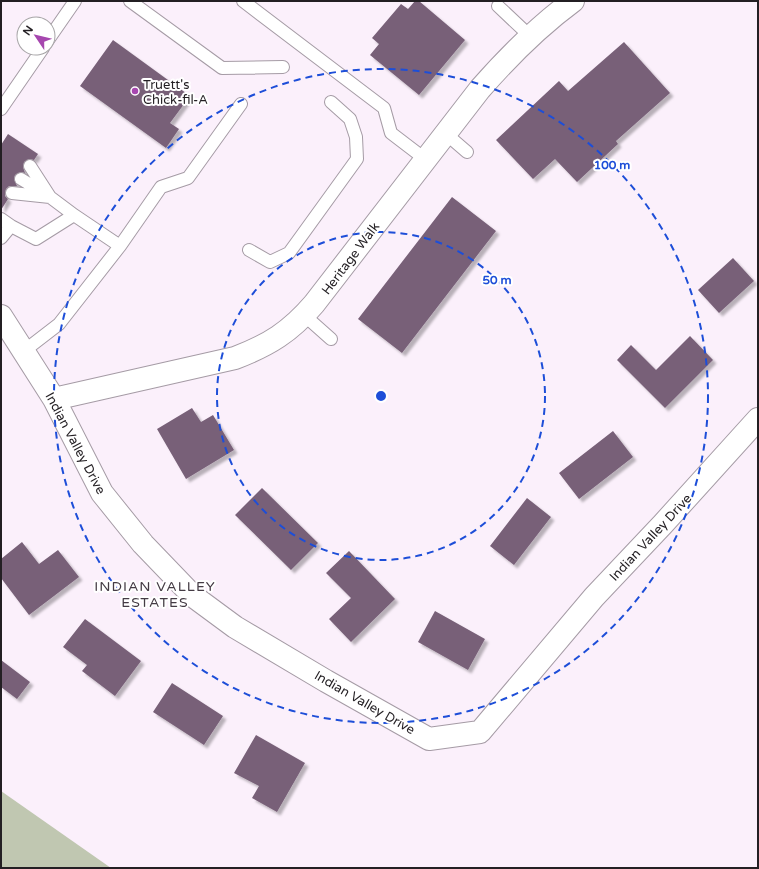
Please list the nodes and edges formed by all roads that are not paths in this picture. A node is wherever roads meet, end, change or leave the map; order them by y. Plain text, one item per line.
1 (74, 1) edge
2 (130, 1) edge
3 (573, 1) edge
4 (250, 3) edge
5 (498, 6) dead end
6 (56, 28) edge
7 (531, 37) junction
8 (37, 56) edge
9 (283, 68) dead end
10 (331, 102) dead end
11 (241, 104) dead end
12 (1, 109) edge
13 (445, 132) junction
14 (467, 152) dead end
15 (425, 159) junction
16 (30, 166) dead end
17 (22, 179) dead end
18 (12, 193) dead end
19 (50, 197) junction
20 (74, 215) junction
21 (6, 223) edge
22 (1, 238) edge
23 (120, 246) junction
24 (249, 250) dead end
25 (304, 315) junction
26 (1, 316) edge
27 (331, 339) dead end
28 (24, 351) junction
29 (54, 399) junction
30 (758, 419) edge

1 - 6 lane
2 - 9 lane
3 - 7 street, Heritage Walk
4 - 15 lane
5 - 7 lane
7 - 13 street, Heritage Walk
8 - 12 lane
10 - 24 lane
11 - 23 lane
13 - 14 lane
13 - 15 street, Heritage Walk
15 - 25 street, Heritage Walk
16 - 19 lane
17 - 19 lane
18 - 19 lane
19 - 20 lane
20 - 21 lane
20 - 23 lane
21 - 22 lane
23 - 28 lane
25 - 27 lane
25 - 29 street, Heritage Walk
26 - 28 street, Indian Valley Drive
28 - 29 street, Indian Valley Drive
29 - 30 street, Indian Valley Drive

